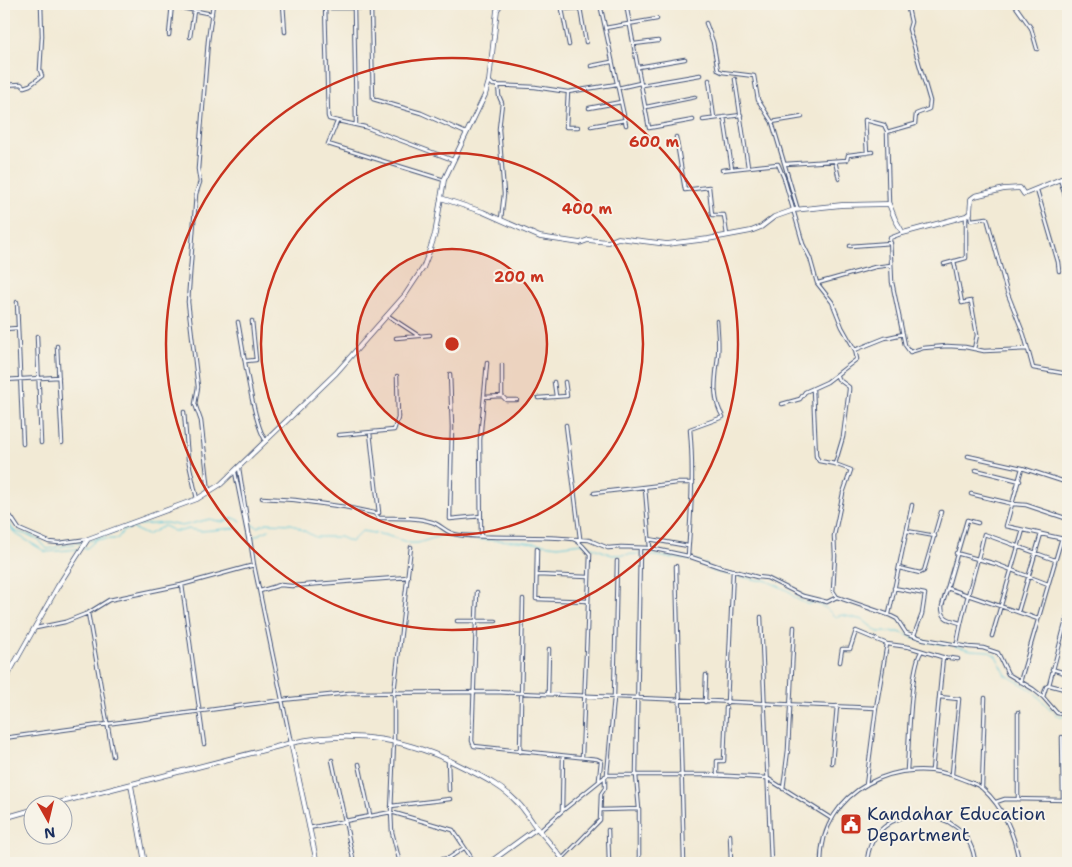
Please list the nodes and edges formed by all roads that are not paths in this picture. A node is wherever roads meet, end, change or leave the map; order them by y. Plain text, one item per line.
1 (41, 4) edge
2 (195, 4) edge
3 (213, 4) edge
4 (283, 4) edge
5 (325, 4) edge
6 (499, 4) edge
7 (558, 4) edge
8 (600, 4) edge
9 (626, 4) edge
10 (907, 4) edge
11 (1014, 4) edge
12 (172, 5) edge
13 (325, 8) junction
14 (354, 8) junction
15 (562, 8) junction
16 (194, 11) junction
17 (212, 14) junction
18 (657, 19) dead end
19 (629, 23) junction
20 (706, 23) dead end
21 (604, 28) junction
22 (285, 32) dead end
23 (169, 35) dead end
24 (190, 37) dead end
25 (658, 41) dead end
26 (586, 42) dead end
27 (634, 44) junction
28 (569, 45) dead end
29 (1037, 49) dead end
30 (685, 60) dead end
31 (612, 62) junction
32 (591, 66) dead end
33 (638, 67) junction
34 (700, 76) dead end
35 (735, 79) dead end
36 (710, 80) dead end
37 (489, 81) junction
38 (617, 84) junction
39 (641, 84) junction
40 (4, 85) edge
41 (498, 85) junction
42 (618, 88) junction
43 (568, 92) junction
44 (695, 97) dead end
45 (620, 102) junction
46 (589, 108) dead end
47 (646, 108) junction
48 (741, 115) junction
49 (724, 117) junction
50 (802, 117) dead end
51 (714, 118) junction
52 (625, 120) junction
53 (693, 120) dead end
54 (703, 120) dead end
55 (337, 122) junction
56 (772, 122) junction
57 (356, 125) junction
58 (626, 125) dead end
59 (591, 126) dead end
60 (578, 127) dead end
61 (887, 132) junction
62 (466, 133) junction
63 (676, 137) dead end
64 (872, 152) dead end
65 (867, 153) junction
66 (453, 160) junction
67 (835, 161) junction
68 (785, 164) junction
69 (748, 167) junction
70 (732, 169) junction
71 (722, 170) dead end
72 (1068, 176) edge
73 (839, 179) dead end
74 (1060, 179) junction
75 (444, 180) junction
76 (1036, 188) junction
77 (441, 198) junction
78 (889, 204) junction
79 (1068, 205) edge
80 (796, 210) junction
81 (968, 215) junction
82 (501, 219) junction
83 (903, 233) junction
84 (727, 235) junction
85 (891, 243) junction
86 (850, 246) dead end
87 (954, 261) junction
88 (944, 264) dead end
89 (891, 265) junction
90 (1059, 271) dead end
91 (817, 283) junction
92 (17, 302) dead end
93 (387, 315) junction
94 (252, 321) dead end
95 (718, 321) dead end
96 (238, 322) dead end
97 (18, 328) junction
98 (4, 329) edge
99 (903, 334) junction
100 (430, 335) dead end
101 (37, 336) dead end
102 (418, 336) junction
103 (396, 338) dead end
104 (57, 346) dead end
105 (974, 349) junction
106 (1028, 349) junction
107 (855, 350) junction
108 (246, 361) junction
109 (486, 363) dead end
110 (502, 365) dead end
111 (450, 374) dead end
112 (1068, 374) edge
113 (397, 376) dead end
114 (837, 376) junction
115 (58, 377) junction
116 (39, 378) junction
117 (20, 379) junction
118 (4, 380) edge
119 (554, 382) dead end
120 (565, 382) dead end
121 (813, 389) junction
122 (502, 396) junction
123 (556, 396) junction
124 (484, 398) junction
125 (538, 398) dead end
126 (517, 400) dead end
127 (782, 404) dead end
128 (184, 412) dead end
129 (566, 425) dead end
130 (370, 432) junction
131 (339, 435) dead end
132 (266, 441) junction
133 (41, 443) dead end
134 (62, 443) dead end
135 (23, 444) dead end
136 (968, 456) dead end
137 (835, 464) junction
138 (238, 468) junction
139 (1022, 468) junction
140 (976, 470) dead end
141 (235, 472) junction
142 (1020, 481) junction
143 (693, 483) junction
144 (1068, 483) edge
145 (645, 487) junction
146 (209, 492) junction
147 (594, 493) dead end
148 (971, 494) dead end
149 (262, 498) dead end
150 (197, 499) junction
151 (1012, 504) junction
152 (912, 506) dead end
153 (4, 511) edge
154 (941, 512) dead end
155 (374, 513) junction
156 (481, 516) junction
157 (1068, 519) edge
158 (978, 523) dead end
159 (1023, 530) junction
160 (906, 531) junction
161 (1068, 531) edge
162 (1042, 534) junction
163 (481, 536) junction
164 (935, 536) junction
165 (580, 538) junction
166 (649, 539) junction
167 (1067, 539) edge
168 (87, 540) junction
169 (576, 540) junction
170 (250, 544) junction
171 (411, 546) dead end
172 (688, 546) junction
173 (1018, 547) junction
174 (650, 548) junction
175 (537, 549) dead end
176 (640, 549) junction
177 (956, 553) junction
178 (1036, 553) junction
179 (688, 556) junction
180 (979, 559) junction
181 (1055, 560) junction
182 (617, 561) dead end
183 (254, 565) junction
184 (676, 566) dead end
185 (899, 568) junction
186 (1011, 570) junction
187 (732, 573) junction
188 (537, 575) junction
189 (1029, 576) junction
190 (408, 577) junction
191 (589, 577) junction
192 (182, 584) junction
193 (1048, 584) junction
194 (894, 588) junction
195 (947, 588) junction
196 (260, 591) junction
197 (477, 592) dead end
198 (967, 594) junction
199 (837, 597) junction
200 (522, 599) dead end
201 (588, 601) junction
202 (1000, 606) junction
203 (1018, 612) junction
204 (88, 613) junction
205 (1068, 613) edge
206 (888, 615) junction
207 (761, 617) dead end
208 (1038, 619) junction
209 (457, 621) dead end
210 (476, 621) junction
211 (496, 621) dead end
212 (960, 622) junction
213 (794, 627) dead end
214 (34, 628) junction
215 (914, 635) junction
216 (992, 636) dead end
217 (887, 644) junction
218 (957, 644) junction
219 (549, 649) dead end
220 (922, 652) junction
221 (943, 657) junction
222 (958, 659) dead end
223 (840, 662) dead end
224 (1052, 669) junction
225 (706, 674) dead end
226 (1068, 674) edge
227 (4, 682) edge
228 (1020, 682) junction
229 (1049, 685) junction
230 (1068, 690) edge
231 (394, 692) junction
232 (474, 693) junction
233 (522, 693) junction
234 (548, 694) junction
235 (584, 696) junction
236 (939, 697) junction
237 (1044, 697) junction
238 (614, 698) junction
239 (637, 698) junction
240 (985, 698) dead end
241 (282, 700) junction
242 (681, 701) junction
243 (705, 702) junction
244 (727, 703) junction
245 (765, 703) junction
246 (791, 704) junction
247 (837, 706) junction
248 (726, 708) dead end
249 (876, 708) junction
250 (199, 711) junction
251 (1018, 712) dead end
252 (1068, 712) edge
253 (108, 724) junction
254 (1062, 737) dead end
255 (4, 738) edge
256 (394, 741) junction
257 (291, 743) junction
258 (204, 744) dead end
259 (520, 752) junction
260 (113, 756) dead end
261 (562, 756) junction
262 (582, 757) junction
263 (448, 759) junction
264 (332, 760) dead end
265 (832, 763) dead end
266 (359, 764) dead end
267 (907, 770) junction
268 (932, 770) junction
269 (683, 774) junction
270 (952, 774) junction
271 (636, 775) junction
272 (717, 775) junction
273 (606, 776) junction
274 (767, 778) junction
275 (599, 782) junction
276 (131, 785) junction
277 (866, 785) junction
278 (982, 787) junction
279 (783, 789) junction
280 (448, 790) dead end
281 (1018, 799) junction
282 (1063, 799) junction
283 (72, 800) edge
284 (450, 800) dead end
285 (1068, 800) edge
286 (996, 802) junction
287 (392, 806) junction
288 (640, 809) junction
289 (601, 810) junction
290 (562, 811) junction
291 (391, 812) junction
292 (22, 813) edge
293 (370, 816) junction
294 (4, 818) edge
295 (832, 819) junction
296 (346, 821) junction
297 (309, 828) junction
298 (539, 830) junction
299 (608, 830) dead end
300 (730, 834) dead end
301 (465, 848) junction
302 (562, 858) junction
303 (145, 863) edge
304 (317, 863) edge
305 (354, 863) edge
306 (400, 863) edge
307 (422, 863) edge
308 (475, 863) edge
309 (489, 863) edge
310 (558, 863) edge
311 (564, 863) edge
312 (609, 863) edge
313 (639, 863) edge
314 (684, 863) edge
315 (731, 863) edge
316 (771, 863) edge
317 (821, 863) edge
318 (867, 863) edge
319 (975, 863) edge
320 (1019, 863) edge

1 - 40 street
2 - 16 street
3 - 17 street
4 - 22 street
5 - 13 street
6 - 37 main road
7 - 15 street
8 - 21 street
9 - 19 street
10 - 61 street
11 - 29 street
12 - 16 street
12 - 23 street
13 - 14 street
13 - 55 street
14 - 57 street
14 - 62 street
15 - 26 street
15 - 28 street
16 - 17 street
16 - 24 street
17 - 146 street
18 - 19 street
19 - 21 street
19 - 27 street
20 - 56 street
21 - 31 street
25 - 27 street
27 - 33 street
30 - 33 street
31 - 32 street
31 - 38 street
33 - 39 street
34 - 39 street
35 - 48 street
36 - 51 street
37 - 41 street
37 - 62 main road
38 - 42 street
38 - 43 street
39 - 42 street
39 - 47 street
41 - 43 street
41 - 82 street
42 - 45 street
43 - 60 street
44 - 47 street
45 - 46 street
45 - 52 street
47 - 53 street
48 - 49 street
48 - 69 street
49 - 51 street
49 - 70 street
50 - 56 street
51 - 54 street
52 - 58 street
52 - 59 street
55 - 57 street
55 - 75 street
56 - 68 street
57 - 66 street
61 - 65 street
61 - 78 street
62 - 66 main road
63 - 84 street
64 - 65 street
65 - 67 street
66 - 75 main road
67 - 68 street
67 - 73 street
68 - 80 street
69 - 70 street
69 - 80 street
70 - 71 street
72 - 74 main road
74 - 76 main road
74 - 79 street
75 - 77 main road
76 - 81 main road
76 - 90 street
77 - 82 main road
77 - 93 main road
78 - 80 main road
78 - 83 main road
80 - 84 main road
80 - 91 street
81 - 83 main road
81 - 87 street
81 - 106 street
82 - 84 main road
83 - 85 street
85 - 86 street
85 - 89 street
87 - 88 street
87 - 105 street
89 - 91 street
89 - 99 street
91 - 107 street
92 - 97 street
93 - 102 street
93 - 132 main road
94 - 108 street
95 - 143 street
96 - 108 street
97 - 98 street
97 - 117 street
99 - 105 street
99 - 107 street
100 - 102 street
101 - 116 street
102 - 103 street
104 - 115 street
105 - 106 street
106 - 112 street
107 - 114 street
108 - 132 street
109 - 124 street
110 - 122 street
111 - 156 street
113 - 130 street
114 - 121 street
114 - 137 street
115 - 116 street
115 - 134 street
116 - 117 street
116 - 133 street
117 - 118 street
117 - 135 street
119 - 123 street
120 - 123 street
121 - 127 street
121 - 137 street
122 - 124 street
122 - 126 street
123 - 125 street
124 - 156 street
128 - 150 street
129 - 165 street
130 - 131 street
130 - 155 street
132 - 138 main road
136 - 139 street
137 - 199 street
138 - 141 main road
138 - 170 street
139 - 142 street
139 - 144 street
140 - 142 street
141 - 146 main road
141 - 170 street
142 - 151 street
143 - 145 street
143 - 172 street
145 - 147 street
145 - 166 street
146 - 150 main road
148 - 151 street
149 - 155 street
150 - 168 main road
151 - 157 street
151 - 159 street
152 - 160 street
153 - 168 street
154 - 164 street
155 - 163 street
156 - 163 street
158 - 177 street
159 - 162 street
159 - 173 street
160 - 164 street
160 - 185 street
161 - 167 street
162 - 167 street
162 - 178 street
163 - 169 street
164 - 185 street
165 - 169 street
165 - 176 street
166 - 172 street
166 - 174 street
167 - 181 street
168 - 214 main road
169 - 191 street
170 - 183 street
171 - 190 street
172 - 179 street
173 - 178 street
173 - 180 street
173 - 186 street
174 - 176 street
174 - 179 street
175 - 188 street
176 - 239 street
177 - 180 street
177 - 195 street
178 - 181 street
178 - 189 street
179 - 187 street
180 - 186 street
180 - 198 street
181 - 193 street
182 - 238 street
183 - 192 street
183 - 196 street
184 - 242 street
185 - 194 street
186 - 189 street
186 - 202 street
187 - 199 street
187 - 244 street
188 - 191 street
188 - 201 street
189 - 193 street
189 - 203 street
190 - 196 street
190 - 231 street
191 - 201 street
192 - 204 street
192 - 250 street
193 - 208 street
194 - 206 street
194 - 215 street
195 - 198 street
195 - 212 street
196 - 241 street
197 - 210 street
198 - 202 street
198 - 212 street
199 - 206 street
200 - 233 street
201 - 235 street
202 - 203 street
202 - 216 street
203 - 208 street
204 - 214 street
204 - 253 street
205 - 224 street
206 - 215 street
207 - 245 street
208 - 228 street
209 - 210 street
210 - 211 street
210 - 232 street
212 - 218 street
213 - 246 street
214 - 227 main road
215 - 218 street
217 - 220 street
217 - 223 street
217 - 249 street
218 - 228 street
219 - 234 street
220 - 221 street
220 - 267 street
221 - 222 street
221 - 236 street
224 - 226 street
224 - 229 street
225 - 243 street
228 - 237 street
229 - 230 street
229 - 237 street
231 - 232 street
231 - 241 street
231 - 256 street
232 - 233 street
232 - 259 street
233 - 234 street
233 - 259 street
234 - 235 street
235 - 238 street
235 - 262 street
236 - 268 street
236 - 270 street
237 - 252 street
238 - 239 street
238 - 273 street
239 - 242 street
239 - 271 street
240 - 278 street
241 - 250 street
241 - 257 street
242 - 243 street
242 - 269 street
243 - 244 street
244 - 245 street
245 - 246 street
245 - 274 street
246 - 247 street
246 - 279 street
247 - 249 street
247 - 265 street
248 - 272 street
249 - 277 street
250 - 253 street
250 - 258 street
251 - 281 street
253 - 255 street
253 - 260 street
254 - 282 street
256 - 257 main road
256 - 263 main road
256 - 287 street
257 - 276 main road
257 - 297 main road
259 - 261 street
261 - 262 street
261 - 290 street
262 - 275 street
263 - 280 street
263 - 298 main road
264 - 296 street
266 - 293 street
267 - 268 street
267 - 277 street
268 - 270 street
269 - 271 street
269 - 272 street
269 - 314 street
270 - 278 street
271 - 273 street
271 - 288 street
272 - 274 street
273 - 275 street
273 - 289 street
274 - 279 street
274 - 316 street
275 - 290 street
276 - 283 main road
276 - 303 main road
277 - 295 street
278 - 286 street
279 - 295 street
281 - 282 street
281 - 286 street
282 - 285 street
284 - 287 street
286 - 320 street
287 - 291 street
288 - 289 street
288 - 313 street
289 - 302 street
290 - 298 street
291 - 293 street
291 - 301 street
291 - 306 street
292 - 294 main road
293 - 296 street
295 - 317 street
296 - 297 street
296 - 305 street
297 - 304 main road
298 - 302 main road
298 - 309 main road
299 - 312 street
300 - 315 street
301 - 307 street
301 - 308 street
302 - 310 street
302 - 311 main road
318 - 319 street

